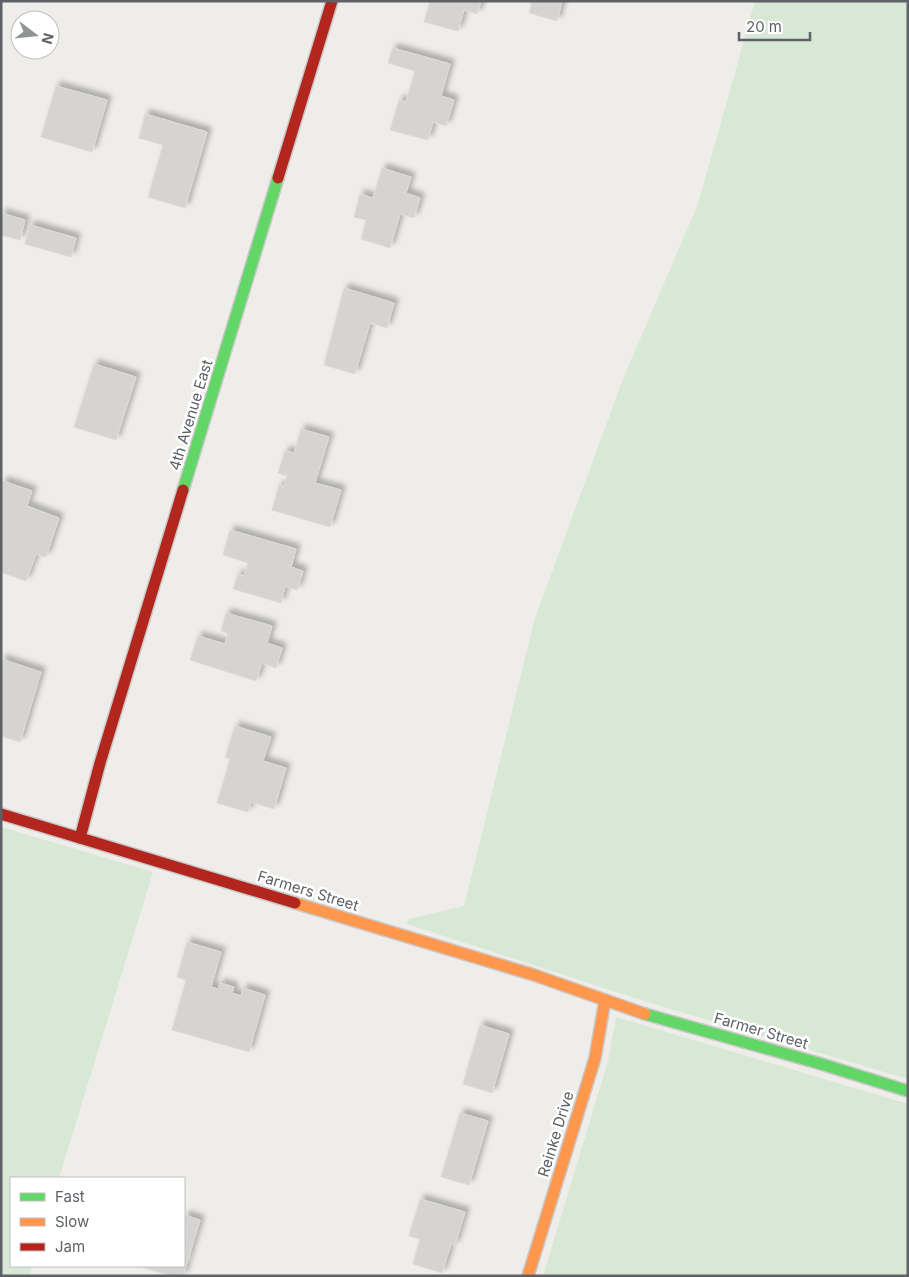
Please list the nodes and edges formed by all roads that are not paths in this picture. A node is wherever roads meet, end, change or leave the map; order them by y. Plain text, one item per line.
1 (332, 1) edge
2 (1, 814) edge
3 (80, 838) junction
4 (605, 1000) junction
5 (908, 1091) edge
6 (528, 1276) edge

1 - 3 street, 4th Avenue East
2 - 3 street, Farmers Street
3 - 4 street, Farmers Street
4 - 5 street, Farmer Street
4 - 6 street, Reinke Drive

